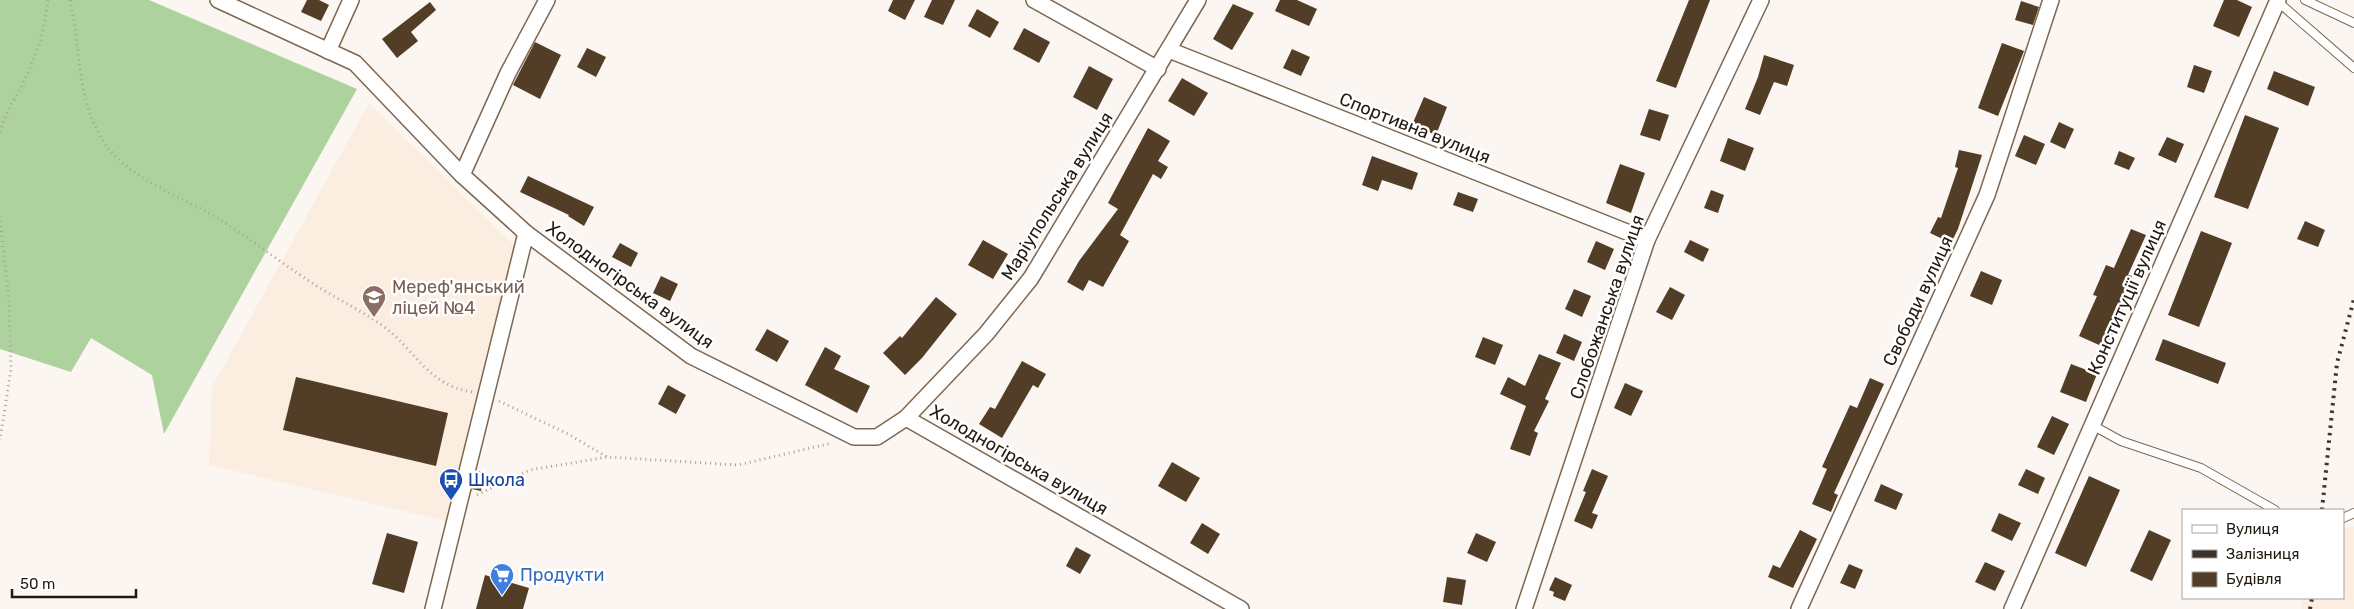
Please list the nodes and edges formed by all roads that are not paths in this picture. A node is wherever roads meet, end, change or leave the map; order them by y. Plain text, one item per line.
1 (218, 0) edge
2 (351, 0) edge
3 (547, 0) edge
4 (1034, 0) edge
5 (1198, 0) edge
6 (1761, 0) edge
7 (2051, 0) edge
8 (2276, 0) edge
9 (2305, 0) edge
10 (2354, 23) edge
11 (1169, 50) junction
12 (328, 51) junction
13 (2354, 68) edge
14 (1158, 69) junction
15 (462, 174) junction
16 (526, 232) junction
17 (1647, 240) junction
18 (906, 418) junction
19 (2092, 424) junction
20 (2273, 509) edge
21 (1235, 608) edge
22 (433, 609) edge
23 (1524, 609) edge
24 (1800, 609) edge
25 (2012, 609) edge

1 - 12 street, Холодногірська вулиця
2 - 12 street
3 - 15 street
4 - 14 street
5 - 11 street, Маріупольська вулиця
6 - 17 street, Слобожанська вулиця
7 - 24 street, Свободи вулиця
8 - 13 lane
8 - 19 street, Конституції вулиця
9 - 10 lane
11 - 14 street, Маріупольська вулиця
11 - 17 street, Спортивна вулиця
12 - 15 street, Холодногірська вулиця
14 - 18 street, Маріупольська вулиця
15 - 16 street, Холодногірська вулиця
16 - 18 street, Холодногірська вулиця
16 - 22 street
17 - 23 street, Слобожанська вулиця
18 - 21 street, Холодногірська вулиця
19 - 20 lane
19 - 25 street, Конституції вулиця

